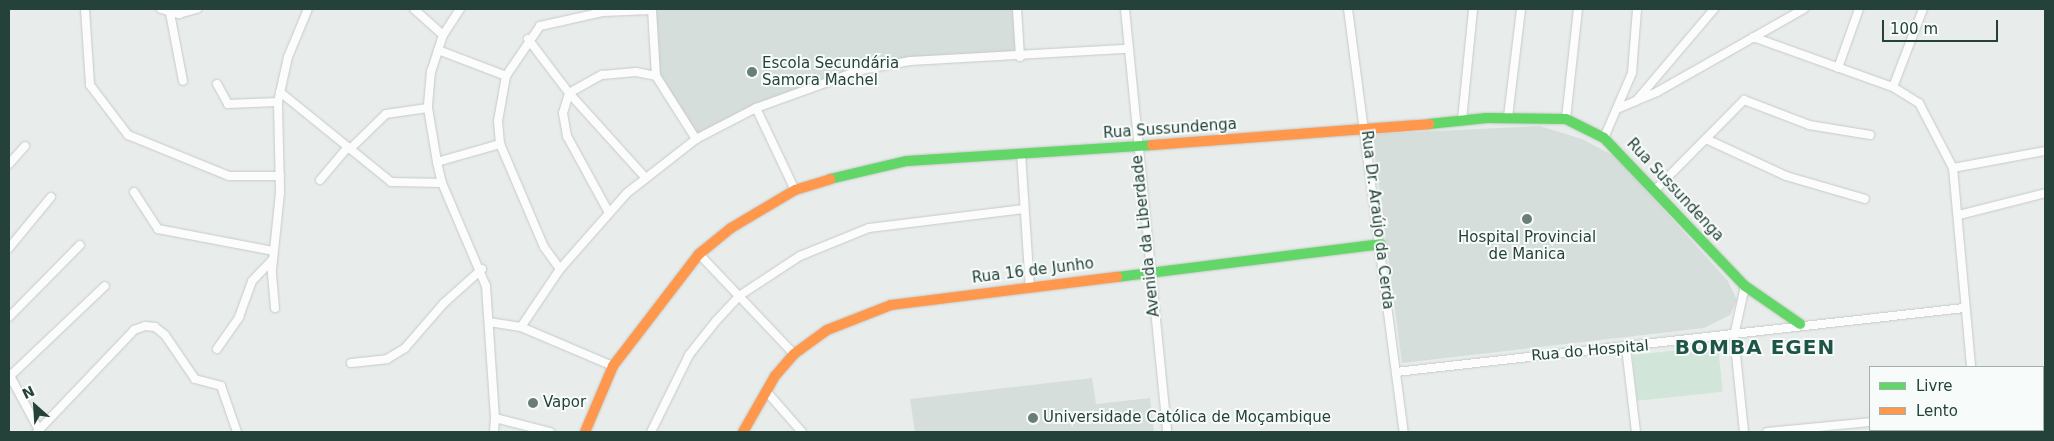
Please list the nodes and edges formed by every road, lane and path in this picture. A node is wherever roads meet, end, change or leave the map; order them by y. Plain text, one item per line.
1 (85, 9) edge
2 (161, 9) edge
3 (197, 9) edge
4 (297, 9) edge
5 (414, 9) edge
6 (460, 9) edge
7 (652, 9) edge
8 (1017, 9) edge
9 (1125, 9) edge
10 (1348, 9) edge
11 (1473, 9) edge
12 (1522, 9) edge
13 (1578, 9) edge
14 (1637, 9) edge
15 (1714, 9) edge
16 (1804, 9) edge
17 (1859, 9) edge
18 (1922, 9) edge
19 (307, 10) edge
20 (170, 13) junction
21 (444, 35) junction
22 (1753, 38) junction
23 (528, 39) junction
24 (1128, 49) junction
25 (438, 50) junction
26 (1020, 58) junction
27 (1838, 68) junction
28 (506, 76) junction
29 (656, 76) junction
30 (183, 81) dead end
31 (217, 84) dead end
32 (1893, 87) junction
33 (280, 92) junction
34 (569, 93) junction
35 (1636, 101) junction
36 (278, 102) junction
37 (428, 108) junction
38 (756, 108) junction
39 (1619, 108) junction
40 (1508, 117) junction
41 (1566, 119) junction
42 (1462, 120) junction
43 (1366, 131) junction
44 (1870, 135) dead end
45 (1604, 138) junction
46 (696, 139) junction
47 (1706, 139) junction
48 (500, 144) junction
49 (25, 146) dead end
50 (1137, 147) junction
51 (349, 148) junction
52 (2045, 151) edge
53 (1021, 152) junction
54 (437, 162) junction
55 (9, 164) edge
56 (1953, 168) junction
57 (280, 176) junction
58 (645, 177) junction
59 (320, 180) dead end
60 (442, 183) junction
61 (795, 190) junction
62 (1655, 190) junction
63 (134, 192) dead end
64 (2045, 193) edge
65 (51, 197) dead end
66 (1865, 199) dead end
67 (1024, 209) junction
68 (608, 211) junction
69 (1960, 215) junction
70 (1381, 244) junction
71 (80, 245) dead end
72 (9, 248) edge
73 (273, 251) junction
74 (699, 254) junction
75 (272, 260) junction
76 (560, 269) junction
77 (482, 270) junction
78 (1150, 273) junction
79 (105, 286) dead end
80 (1030, 286) junction
81 (1745, 286) junction
82 (739, 296) junction
83 (275, 308) dead end
84 (1964, 308) junction
85 (9, 317) edge
86 (489, 322) junction
87 (1800, 324) junction
88 (522, 327) junction
89 (1734, 336) junction
90 (1626, 348) junction
91 (217, 349) dead end
92 (794, 354) junction
93 (351, 363) dead end
94 (613, 366) junction
95 (1971, 366) edge
96 (1396, 372) junction
97 (9, 376) edge
98 (766, 391) junction
99 (495, 418) junction
100 (1869, 422) edge
101 (39, 432) edge
102 (237, 432) edge
103 (494, 432) edge
104 (550, 432) edge
105 (586, 432) edge
106 (651, 432) edge
107 (743, 432) edge
108 (802, 432) edge
109 (1167, 432) edge
110 (1404, 432) edge
111 (1636, 432) edge
112 (1744, 432) edge
113 (1767, 432) edge

1 - 57 street
2 - 20 street
3 - 20 street
4 - 19 street
5 - 21 street
6 - 21 street
7 - 23 street
7 - 29 street
8 - 26 street
9 - 24 street, Avenida da Liberdade
10 - 43 street, Rua Dr. Araújo da Cerda
11 - 42 street
12 - 40 street
13 - 41 street
14 - 39 street
15 - 35 street
16 - 22 street
17 - 27 street
18 - 32 street
19 - 33 street
20 - 30 street
21 - 25 street
22 - 27 street
22 - 35 street
23 - 28 street
23 - 34 street
24 - 26 street
24 - 50 street, Avenida da Liberdade
25 - 28 street
25 - 37 street
26 - 38 street
27 - 32 street
28 - 48 street
29 - 34 street
29 - 46 street
31 - 36 street
32 - 56 street
33 - 36 street
33 - 51 street
34 - 58 street
34 - 68 street
35 - 39 street
36 - 57 street
37 - 51 street
37 - 54 street
38 - 46 street
38 - 61 street
39 - 45 street
40 - 41 street, Rua Sussundenga
40 - 42 street, Rua Sussundenga
41 - 45 street, Rua Sussundenga
42 - 43 street, Rua Sussundenga
43 - 50 street, Rua Sussundenga
43 - 70 street, Rua Dr. Araújo da Cerda
44 - 47 street
45 - 62 street, Rua Sussundenga
46 - 58 street
47 - 62 street
47 - 66 street
48 - 54 street
48 - 76 street
49 - 55 street
50 - 53 street, Rua Sussundenga
50 - 78 street, Avenida da Liberdade
51 - 59 street
51 - 60 street
52 - 56 street
53 - 61 street, Rua Sussundenga
53 - 67 street
54 - 60 street
56 - 69 street
57 - 73 street
58 - 68 street
60 - 77 street
61 - 74 street, Rua Sussundenga
62 - 81 street, Rua Sussundenga
63 - 73 street
64 - 69 street
65 - 72 street
67 - 80 street
67 - 82 street
68 - 76 street
69 - 84 street
70 - 78 street, Rua 16 de Junho
70 - 96 street, Rua Dr. Araújo da Cerda
71 - 85 street
73 - 75 street
74 - 82 street
74 - 94 street, Rua Sussundenga
75 - 83 street
75 - 91 street
76 - 88 street
77 - 86 street
77 - 93 street
78 - 80 street, Rua 16 de Junho
78 - 109 street, Avenida da Liberdade
79 - 97 street
80 - 92 street, Rua 16 de Junho
81 - 87 street, Rua Sussundenga
81 - 89 street
82 - 92 street
82 - 106 street
84 - 87 street, Rua do Hospital
84 - 95 street
86 - 88 street
86 - 99 street
87 - 89 street, Rua do Hospital
88 - 94 street
89 - 90 street, Rua do Hospital
89 - 112 street
90 - 96 street, Rua do Hospital
90 - 111 street
92 - 98 street, Rua 16 de Junho
94 - 105 street, Rua Sussundenga
96 - 110 street, Rua Dr. Araújo da Cerda
97 - 101 street
98 - 107 street, Rua 16 de Junho
98 - 108 street
99 - 103 street
99 - 104 street
100 - 113 street
101 - 102 street

